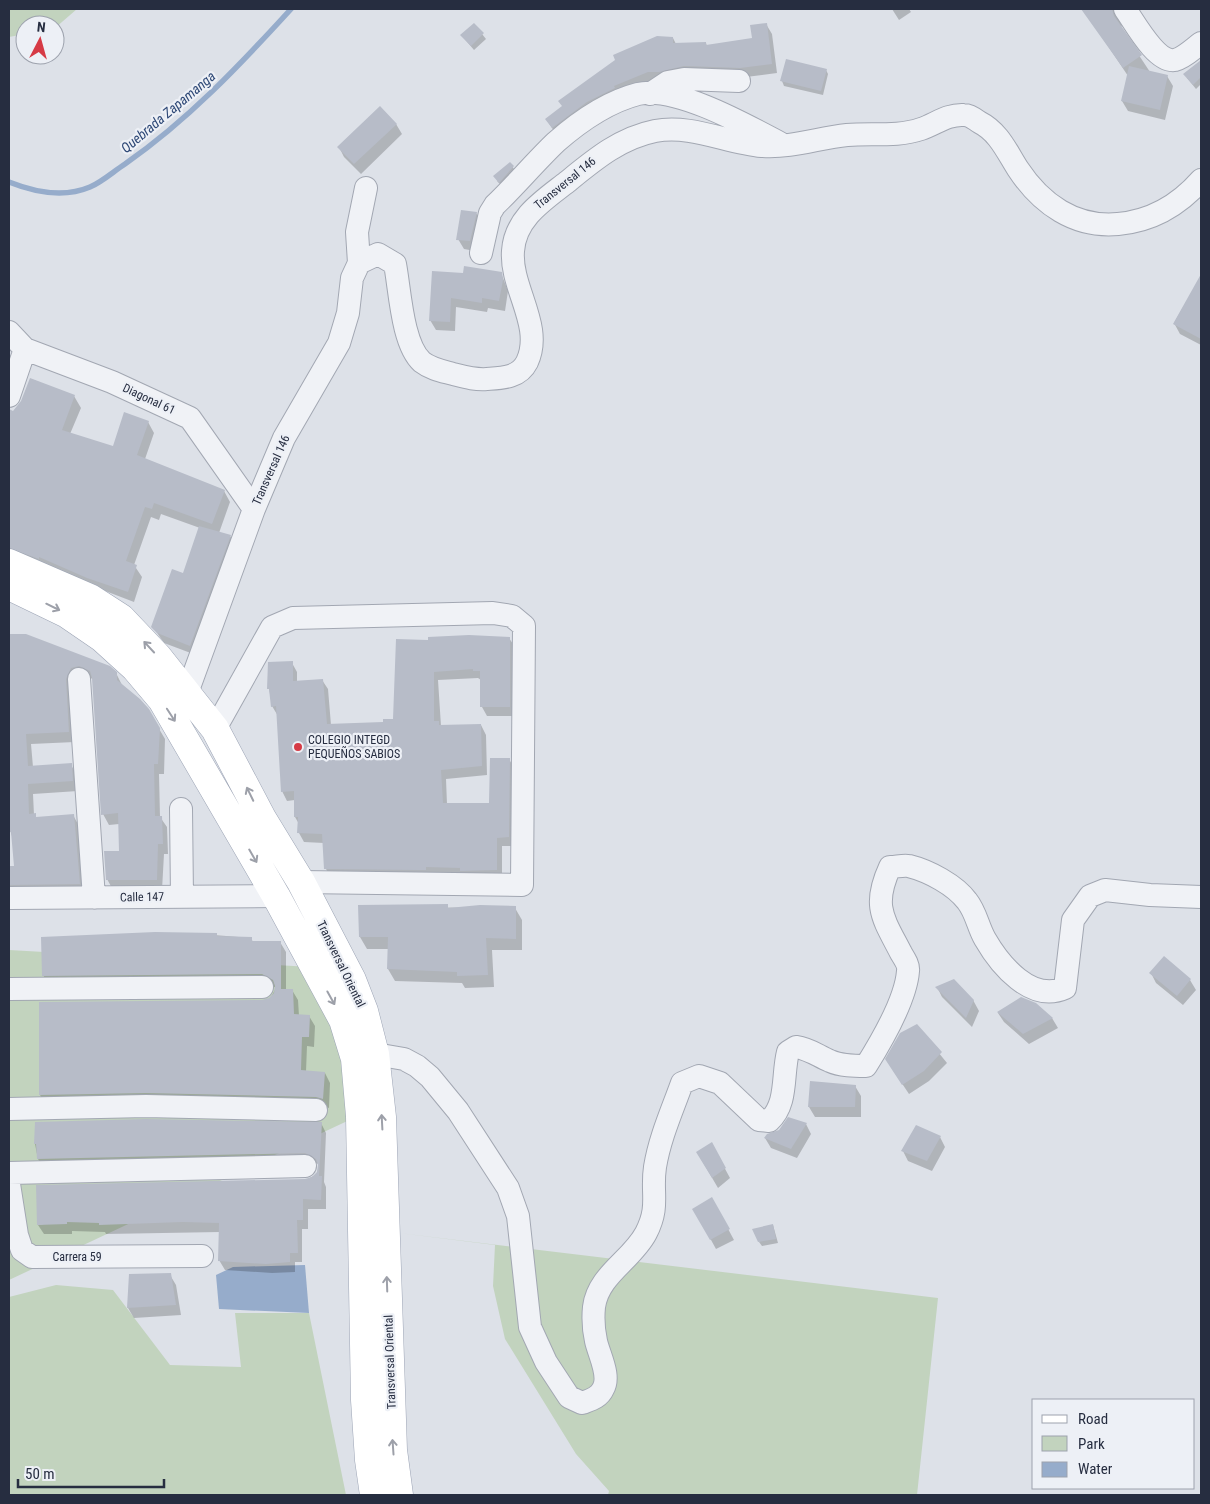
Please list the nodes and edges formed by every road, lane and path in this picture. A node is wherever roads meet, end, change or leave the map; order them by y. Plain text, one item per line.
1 (1125, 9) edge
2 (1201, 43) edge
3 (739, 81) dead end
4 (650, 94) junction
5 (788, 146) junction
6 (1201, 180) edge
7 (366, 188) dead end
8 (481, 253) dead end
9 (359, 263) junction
10 (9, 332) edge
11 (25, 349) junction
12 (9, 396) edge
13 (254, 509) junction
14 (9, 563) edge
15 (9, 586) edge
16 (79, 679) dead end
17 (187, 693) junction
18 (215, 730) junction
19 (181, 809) dead end
20 (301, 882) junction
21 (276, 896) junction
22 (182, 897) junction
23 (1201, 897) edge
24 (9, 898) edge
25 (94, 898) junction
26 (262, 986) dead end
27 (9, 989) edge
28 (375, 1054) junction
29 (9, 1109) edge
30 (316, 1110) dead end
31 (305, 1166) dead end
32 (9, 1173) edge
33 (9, 1184) edge
34 (202, 1256) dead end
35 (374, 1495) edge
36 (399, 1495) edge

1 - 2 street
3 - 4 street
4 - 5 street
4 - 8 street
5 - 6 street, Transversal 146
5 - 9 street, Transversal 146
7 - 9 street
9 - 13 street, Transversal 146
10 - 11 street, Diagonal 61
11 - 12 street
11 - 13 street, Diagonal 61
13 - 17 street, Transversal 146
17 -> 14 main road, Transversal Oriental
15 -> 21 main road, Transversal Oriental
16 - 25 street
17 - 18 main road, Transversal Oriental
20 -> 18 main road, Transversal Oriental
18 - 20 street
19 - 22 street
20 - 28 main road, Transversal Oriental
21 - 22 street, Calle 147
21 -> 35 main road, Transversal Oriental
22 - 25 street, Calle 147
23 - 28 street
24 - 25 street, Calle 147
26 - 27 street
36 -> 28 main road, Transversal Oriental
29 - 30 street
31 - 32 street
33 - 34 street, Carrera 59

